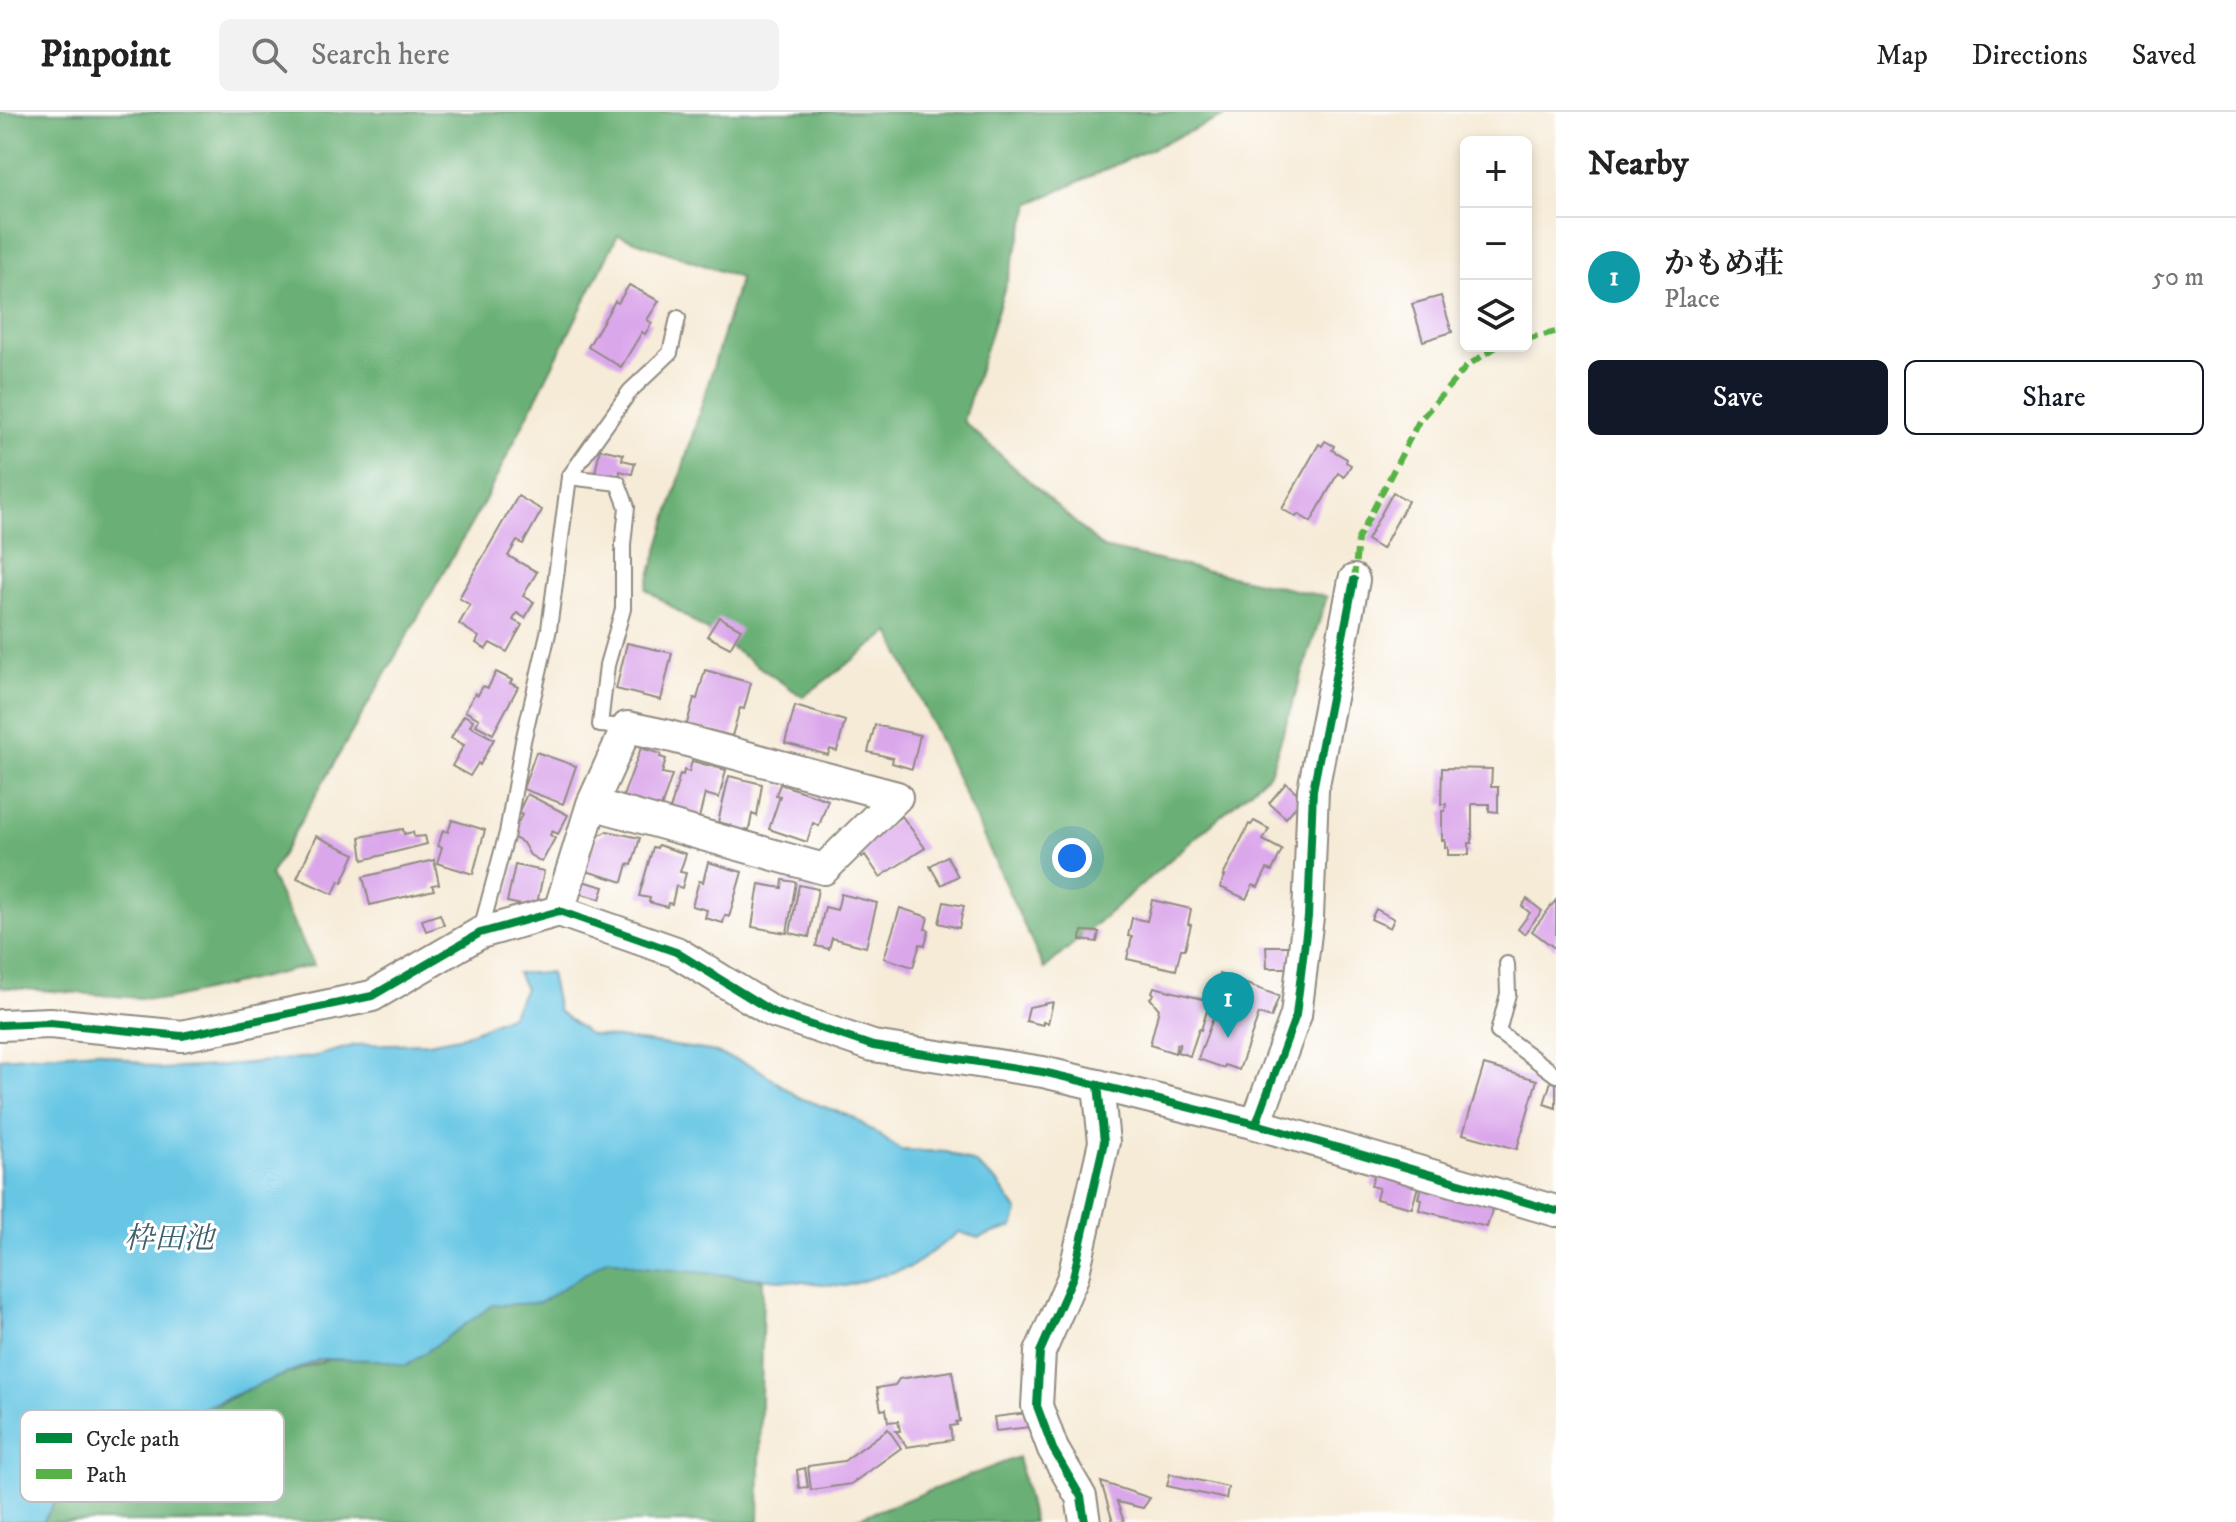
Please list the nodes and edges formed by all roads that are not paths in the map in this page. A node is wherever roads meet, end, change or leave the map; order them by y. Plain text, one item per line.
1 (678, 318) dead end
2 (569, 477) junction
3 (1354, 580) dead end
4 (627, 727) junction
5 (592, 804) junction
6 (559, 911) junction
7 (480, 933) junction
8 (1507, 964) dead end
9 (0, 1025) edge
10 (1556, 1075) edge
11 (1098, 1085) junction
12 (1256, 1124) junction
13 (1556, 1211) edge
14 (1085, 1522) edge

1 - 2 lane
2 - 4 lane
2 - 7 lane
3 - 12 street
4 - 5 street
4 - 5 street
5 - 6 street
6 - 7 street
6 - 11 street
7 - 9 street
8 - 10 lane
11 - 12 street
11 - 14 street
12 - 13 street

